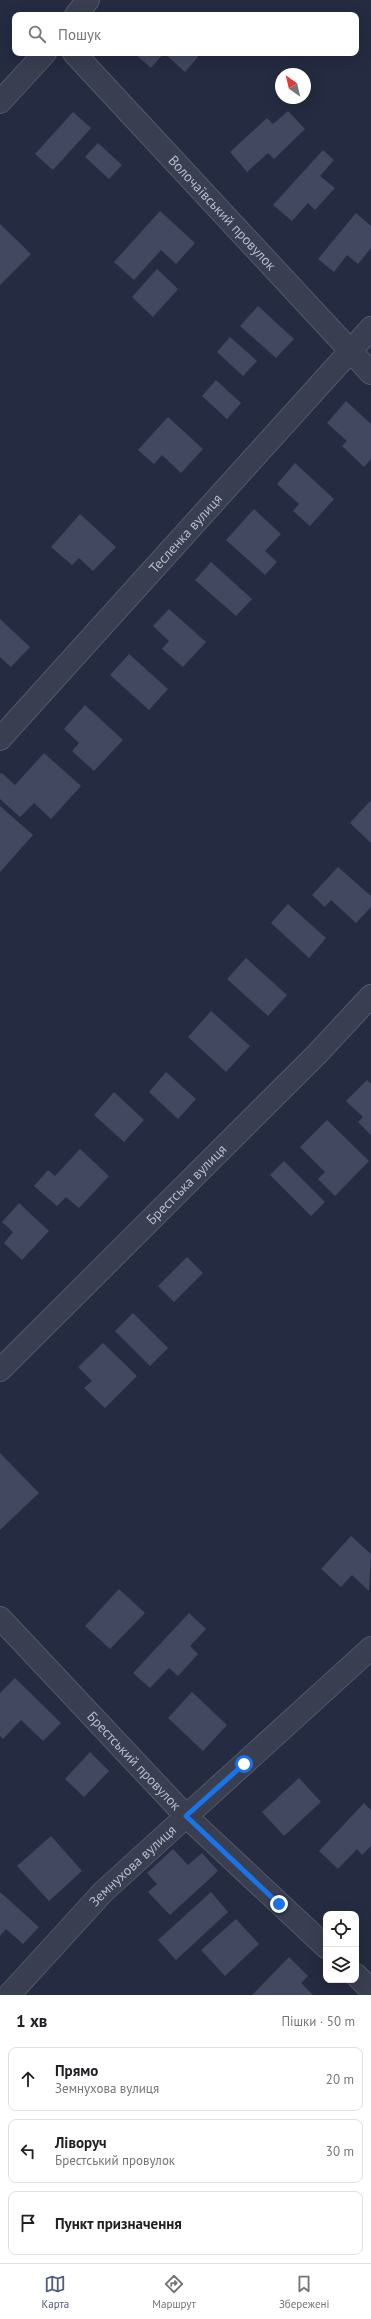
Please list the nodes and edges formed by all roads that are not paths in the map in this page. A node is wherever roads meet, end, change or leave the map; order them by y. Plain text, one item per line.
1 (88, 0) edge
2 (78, 12) edge
3 (41, 56) edge
4 (77, 56) edge
5 (0, 102) edge
6 (371, 328) edge
7 (351, 353) junction
8 (371, 373) edge
9 (0, 739) edge
10 (371, 996) edge
11 (0, 1370) edge
12 (0, 1618) edge
13 (371, 1648) edge
14 (186, 1816) junction
15 (323, 1944) edge
16 (359, 1979) edge
17 (371, 1990) edge
18 (9, 1995) edge

1 - 2 street
3 - 5 street
4 - 7 street, Волочаївський провулок
6 - 7 street, Тесленка вулиця
7 - 8 street, Волочаївський провулок
7 - 9 street, Тесленка вулиця
10 - 11 street, Брестська вулиця
12 - 14 street, Брестський провулок
13 - 14 street, Земнухова вулиця
14 - 15 street, Брестський провулок
14 - 18 street, Земнухова вулиця
16 - 17 street

